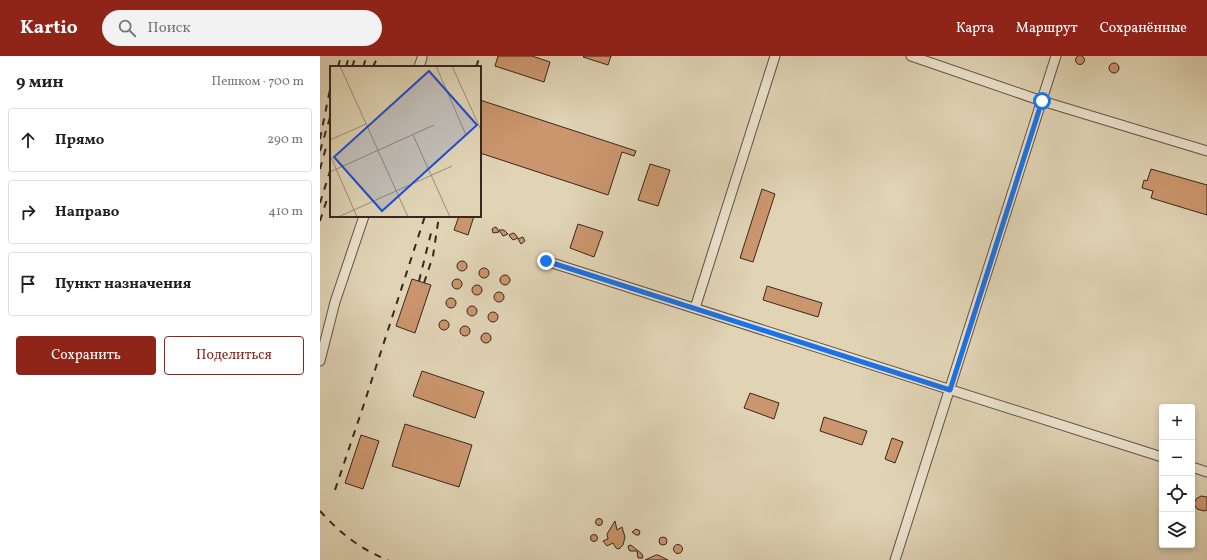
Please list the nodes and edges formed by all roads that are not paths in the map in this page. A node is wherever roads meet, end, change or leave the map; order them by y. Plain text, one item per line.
1 (775, 56) edge
2 (911, 56) edge
3 (1056, 56) edge
4 (1042, 101) junction
5 (1207, 151) edge
6 (364, 217) edge
7 (546, 261) dead end
8 (695, 308) junction
9 (320, 361) edge
10 (950, 390) junction
11 (1159, 457) edge
12 (1195, 468) edge
13 (1207, 472) edge
14 (894, 560) edge

1 - 8 lane
2 - 4 lane
3 - 4 lane
4 - 5 lane
4 - 10 lane
6 - 9 lane
7 - 8 lane
8 - 10 lane
10 - 11 lane
10 - 14 lane
12 - 13 lane

